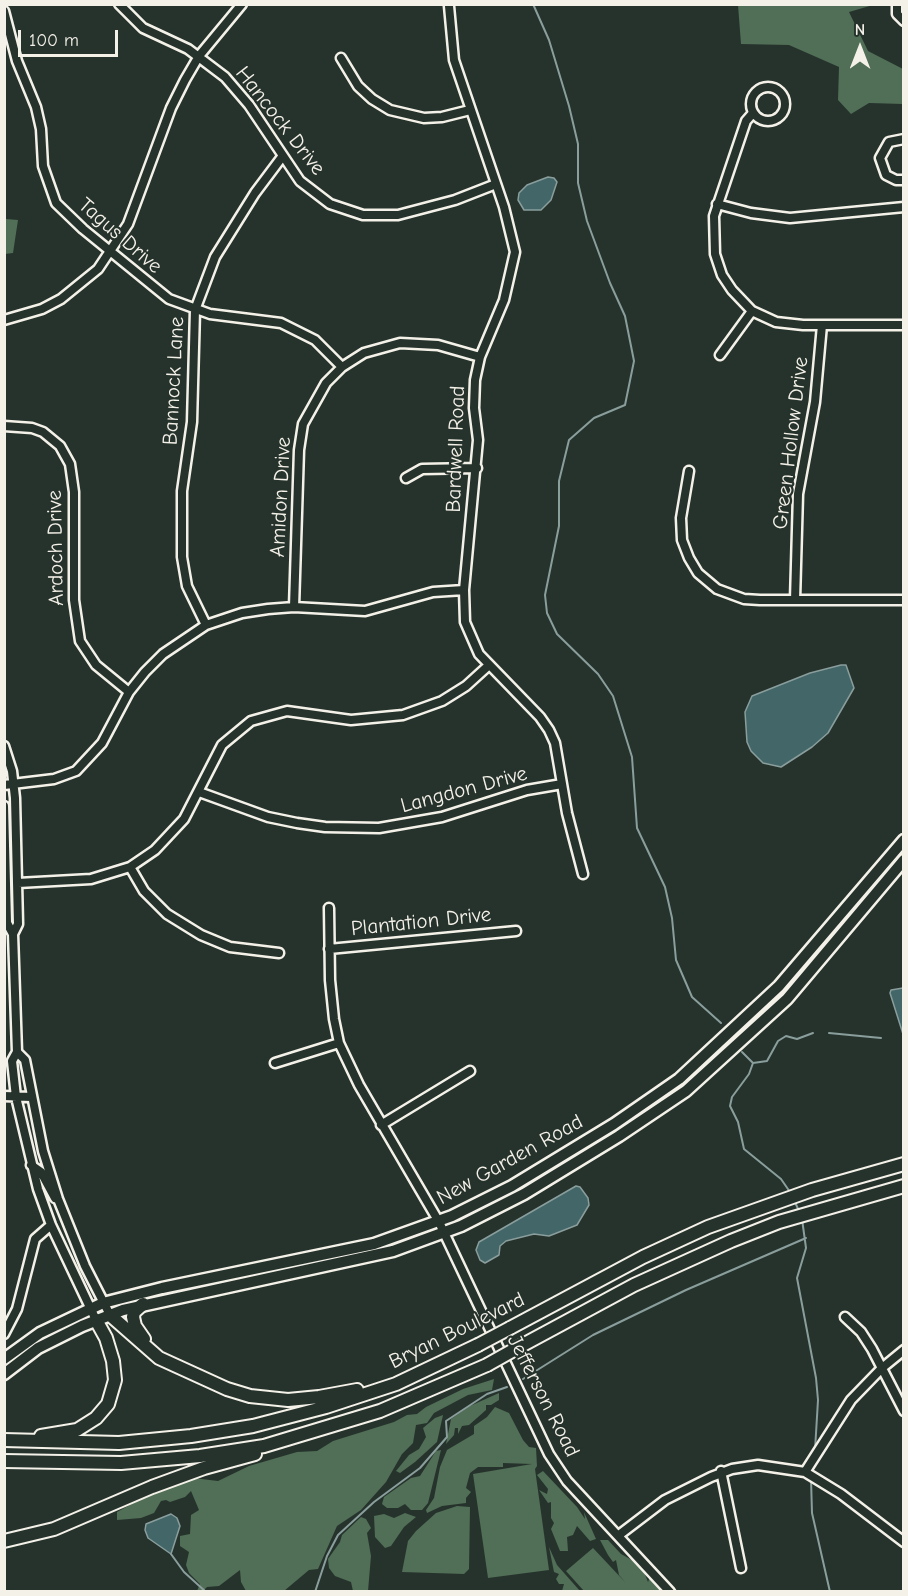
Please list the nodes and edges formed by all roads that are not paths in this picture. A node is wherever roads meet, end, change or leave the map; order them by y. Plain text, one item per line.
1 (119, 4) edge
2 (242, 4) edge
3 (897, 4) edge
4 (449, 6) dead end
5 (4, 11) edge
6 (903, 21) edge
7 (199, 56) junction
8 (341, 58) dead end
9 (470, 110) junction
10 (753, 113) junction
11 (903, 139) edge
12 (282, 157) junction
13 (903, 183) edge
14 (496, 184) junction
15 (717, 204) junction
16 (903, 207) edge
17 (110, 252) junction
18 (195, 310) junction
19 (752, 311) junction
20 (4, 320) edge
21 (822, 325) junction
22 (903, 326) edge
23 (720, 355) dead end
24 (480, 357) junction
25 (342, 367) junction
26 (4, 426) edge
27 (477, 468) junction
28 (689, 471) dead end
29 (406, 478) dead end
30 (464, 590) junction
31 (795, 600) junction
32 (903, 600) edge
33 (294, 607) junction
34 (206, 626) junction
35 (489, 666) junction
36 (129, 692) junction
37 (4, 746) edge
38 (15, 784) junction
39 (562, 784) junction
40 (4, 785) edge
41 (199, 792) junction
42 (4, 806) edge
43 (903, 840) edge
44 (903, 860) edge
45 (130, 867) junction
46 (583, 874) dead end
47 (18, 884) junction
48 (857, 893) junction
49 (329, 908) dead end
50 (832, 924) junction
51 (848, 925) junction
52 (516, 931) dead end
53 (9, 934) edge
54 (329, 949) junction
55 (279, 953) dead end
56 (824, 954) junction
57 (804, 958) junction
58 (796, 988) junction
59 (339, 1043) junction
60 (18, 1052) junction
61 (275, 1063) dead end
62 (470, 1071) dead end
63 (4, 1096) edge
64 (16, 1097) junction
65 (31, 1097) junction
66 (381, 1125) junction
67 (592, 1137) junction
68 (25, 1141) junction
69 (43, 1151) junction
70 (903, 1164) edge
71 (31, 1165) junction
72 (564, 1171) junction
73 (903, 1186) edge
74 (60, 1205) junction
75 (439, 1222) junction
76 (51, 1226) junction
77 (443, 1233) junction
78 (104, 1303) junction
79 (143, 1304) junction
80 (89, 1308) junction
81 (110, 1315) junction
82 (845, 1317) dead end
83 (96, 1320) junction
84 (4, 1334) edge
85 (903, 1350) edge
86 (153, 1352) junction
87 (4, 1359) edge
88 (444, 1362) junction
89 (882, 1368) junction
90 (4, 1374) edge
91 (903, 1412) edge
92 (347, 1423) junction
93 (4, 1435) edge
94 (4, 1440) edge
95 (4, 1461) edge
96 (721, 1471) junction
97 (805, 1472) junction
98 (619, 1535) junction
99 (4, 1541) edge
100 (903, 1542) edge
101 (741, 1568) dead end
102 (670, 1592) edge

1 - 7 street, Hancock Drive
2 - 7 street
3 - 6 street
4 - 9 street, Bardwell Road
5 - 17 street, Tagus Drive
7 - 12 street, Hancock Drive
7 - 17 street
8 - 9 street
9 - 14 street, Bardwell Road
10 - 10 street
10 - 15 street
11 - 13 street
12 - 14 street, Hancock Drive
12 - 18 street, Bannock Lane
14 - 24 street, Bardwell Road
15 - 16 street
15 - 19 street
17 - 18 street, Tagus Drive
17 - 20 street
18 - 25 street, Tagus Drive
18 - 34 street, Bannock Lane
19 - 21 street
19 - 23 street
21 - 22 street
21 - 31 street, Green Hollow Drive
24 - 25 street, Amidon Drive
24 - 27 street, Bardwell Road
25 - 33 street, Amidon Drive
26 - 36 street, Ardoch Drive
27 - 29 street
27 - 30 street, Bardwell Road
28 - 31 street
30 - 33 street
30 - 35 street, Bardwell Road
31 - 32 street
33 - 34 street
34 - 36 street
35 - 39 street, Bardwell Road
35 - 41 street
36 - 38 street
37 - 38 street
38 - 40 street
38 - 47 street
39 - 41 street, Langdon Drive
39 - 46 street, Bardwell Road
41 - 45 street
42 - 53 street
43 - 48 main road, New Garden Road
44 - 51 main road, New Garden Road
45 - 47 street
45 - 55 street
47 - 53 street
48 - 50 main road, New Garden Road
48 - 51 main road
49 - 54 street, Jefferson Road
50 - 56 main road
50 - 57 main road, New Garden Road
51 - 56 main road, New Garden Road
52 - 54 street, Plantation Drive
53 - 60 street
54 - 59 street, Jefferson Road
56 - 58 main road, New Garden Road
57 - 58 main road
57 - 67 main road, New Garden Road
58 - 72 main road, New Garden Road
59 - 61 street
59 - 66 street, Jefferson Road
60 - 64 street
60 - 65 street
62 - 66 street
63 - 64 street
64 - 65 street
64 - 68 street
65 - 69 street
66 - 75 street, Jefferson Road
67 - 72 main road
67 - 75 main road, New Garden Road
68 - 69 street
68 - 71 street
69 - 74 street
70 - 88 highway, Bryan Boulevard, bridge
71 - 74 street
71 - 76 street
72 - 77 main road, New Garden Road
73 - 92 highway, Bryan Boulevard, bridge
74 - 78 street
75 - 77 street, Jefferson Road
75 - 78 main road, New Garden Road
76 - 80 street
76 - 84 street
77 - 79 main road, New Garden Road
77 - 98 street, Jefferson Road
78 - 80 main road, New Garden Road
78 - 81 street
79 - 81 main road, New Garden Road
79 - 86 highway
80 - 83 street
80 - 87 main road, New Garden Road
81 - 83 main road, New Garden Road
81 - 86 highway
82 - 89 street
83 - 90 main road, New Garden Road
83 - 93 highway
85 - 89 street
86 - 88 highway
88 - 94 highway, Bryan Boulevard
89 - 91 street
89 - 97 street
92 - 95 highway, Bryan Boulevard
92 - 99 highway
96 - 97 street
96 - 98 street
96 - 101 street
97 - 100 street
98 - 102 street, Jefferson Road

